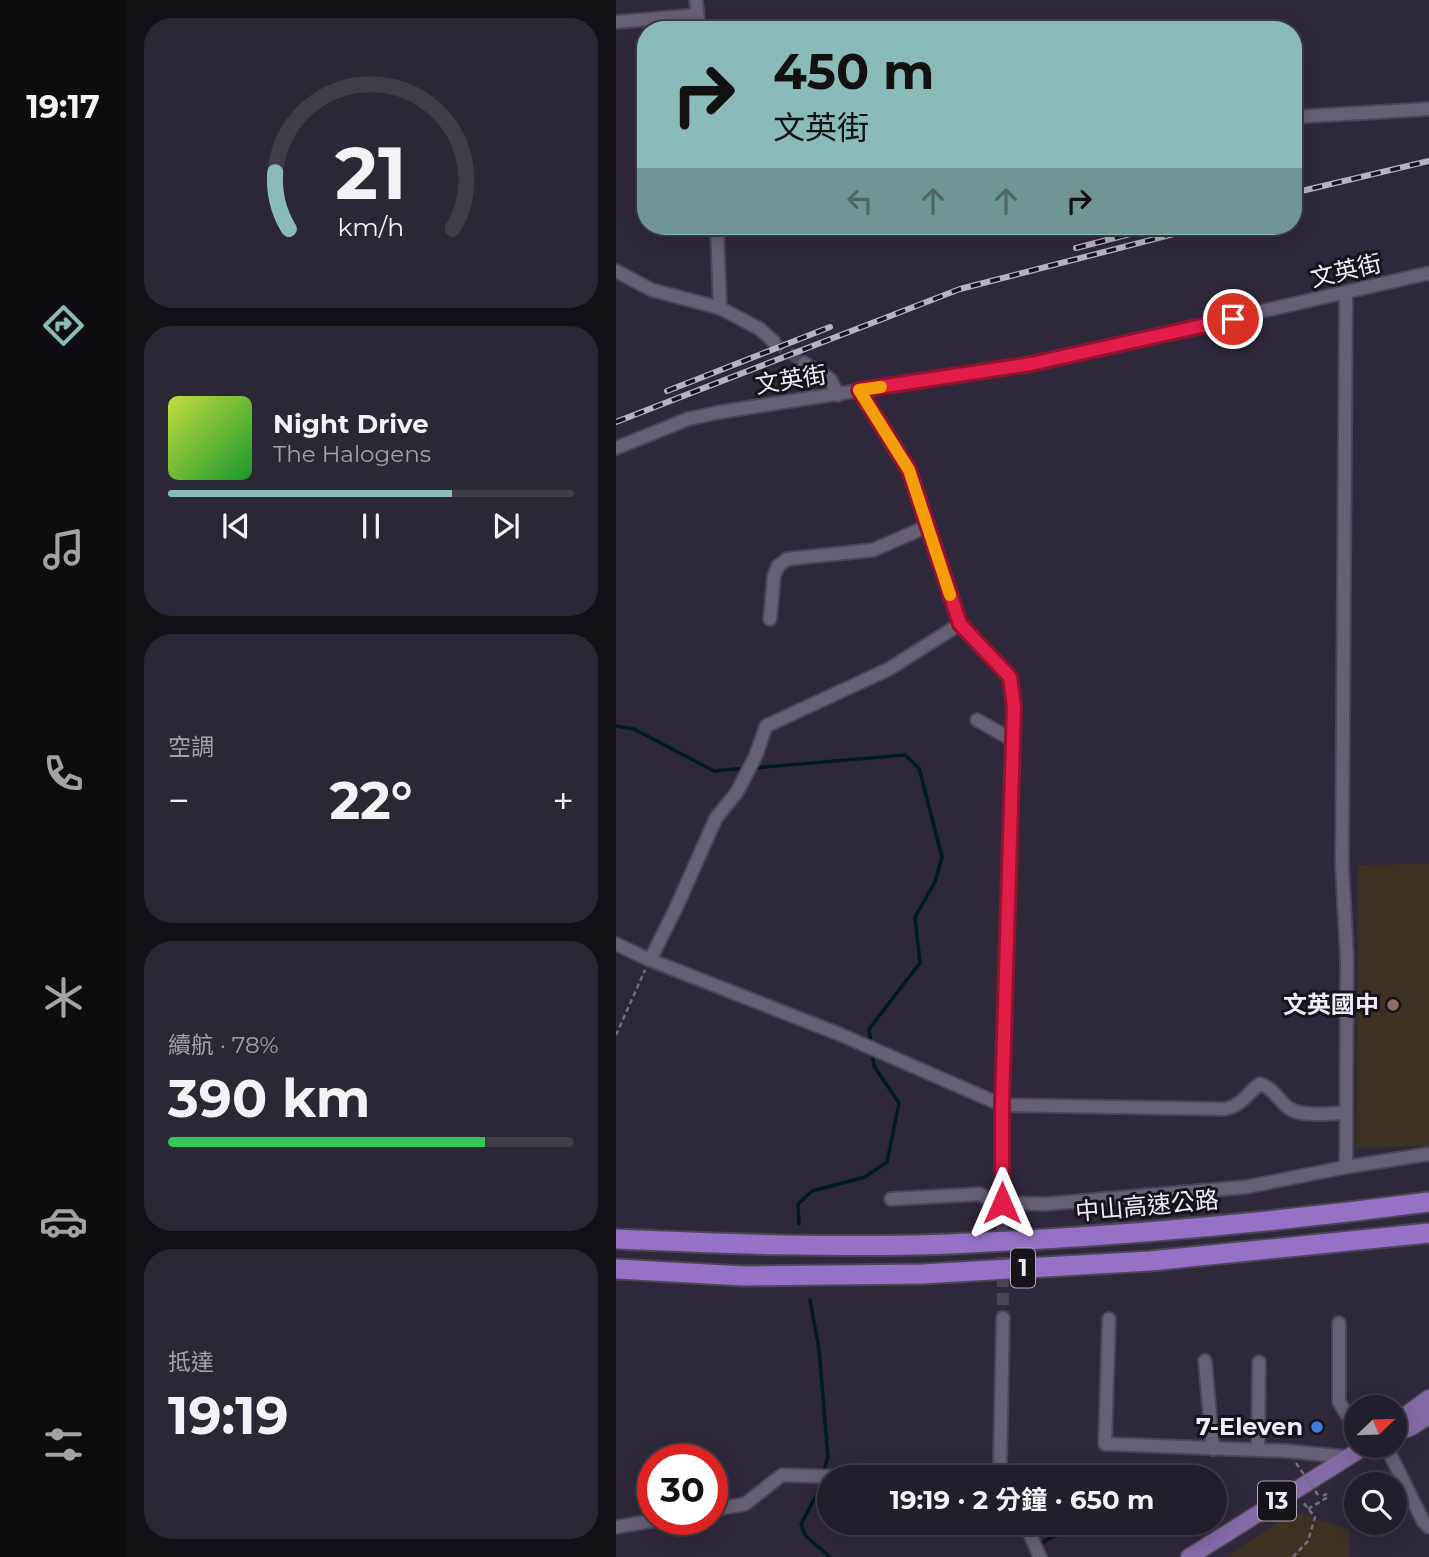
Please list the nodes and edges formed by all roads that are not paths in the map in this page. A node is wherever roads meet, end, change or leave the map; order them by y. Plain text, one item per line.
1 (696, 0) edge
2 (697, 15) junction
3 (698, 21) edge
4 (616, 22) edge
5 (1429, 109) edge
6 (1302, 116) edge
7 (717, 235) edge
8 (616, 271) edge
9 (1429, 273) edge
10 (1346, 292) junction
11 (719, 308) junction
12 (775, 342) tunnel mouth
13 (804, 363) tunnel mouth
14 (859, 390) junction
15 (838, 395) junction
16 (616, 448) edge
17 (926, 527) junction
18 (770, 619) dead end
19 (960, 624) junction
20 (977, 720) dead end
21 (1013, 740) junction
22 (616, 944) edge
23 (650, 960) junction
24 (1002, 1105) junction
25 (1346, 1113) junction
26 (1429, 1154) edge
27 (1346, 1167) junction
28 (891, 1199) dead end
29 (1429, 1202) edge
30 (1002, 1203) junction
31 (1429, 1233) edge
32 (616, 1239) edge
33 (616, 1269) edge
34 (1003, 1318) tunnel mouth
35 (1109, 1319) dead end
36 (1339, 1323) dead end
37 (1205, 1361) dead end
38 (1259, 1362) dead end
39 (1429, 1398) edge
40 (1344, 1410) edge
41 (1407, 1414) edge
42 (1429, 1416) edge
43 (1407, 1429) edge
44 (1213, 1449) junction
45 (1258, 1450) junction
46 (1344, 1457) edge
47 (1345, 1458) edge
48 (1392, 1458) edge
49 (1000, 1465) edge
50 (817, 1476) edge
51 (728, 1507) edge
52 (637, 1523) edge
53 (616, 1527) edge
54 (1429, 1527) edge
55 (1031, 1535) edge
56 (1209, 1550) edge
57 (1038, 1552) edge
58 (1189, 1557) edge

1 - 2 street
2 - 3 street
2 - 4 street
5 - 6 street
7 - 11 street
8 - 11 street
9 - 10 street, 文英街
10 - 14 street, 文英街
10 - 25 street
11 - 12 street
13 - 15 street
14 - 15 street, 文英街
14 - 17 street
15 - 16 street, 文英街
17 - 18 street
17 - 19 street
19 - 21 street
19 - 23 street
20 - 21 street
21 - 24 street
22 - 23 street
23 - 24 street
24 - 25 street
24 - 30 street
25 - 27 street
26 - 27 street
27 - 30 street
28 - 30 street
29 - 32 highway, 中山高速公路 / 1
31 - 33 highway, 1
34 - 49 street
35 - 44 street
36 - 40 street
37 - 44 street
38 - 45 street
39 - 41 main road
42 - 43 main road
44 - 45 street
45 - 46 street
47 - 56 main road, 13
48 - 54 street
50 - 51 street
52 - 53 street
55 - 57 street
56 - 58 main road, 13

